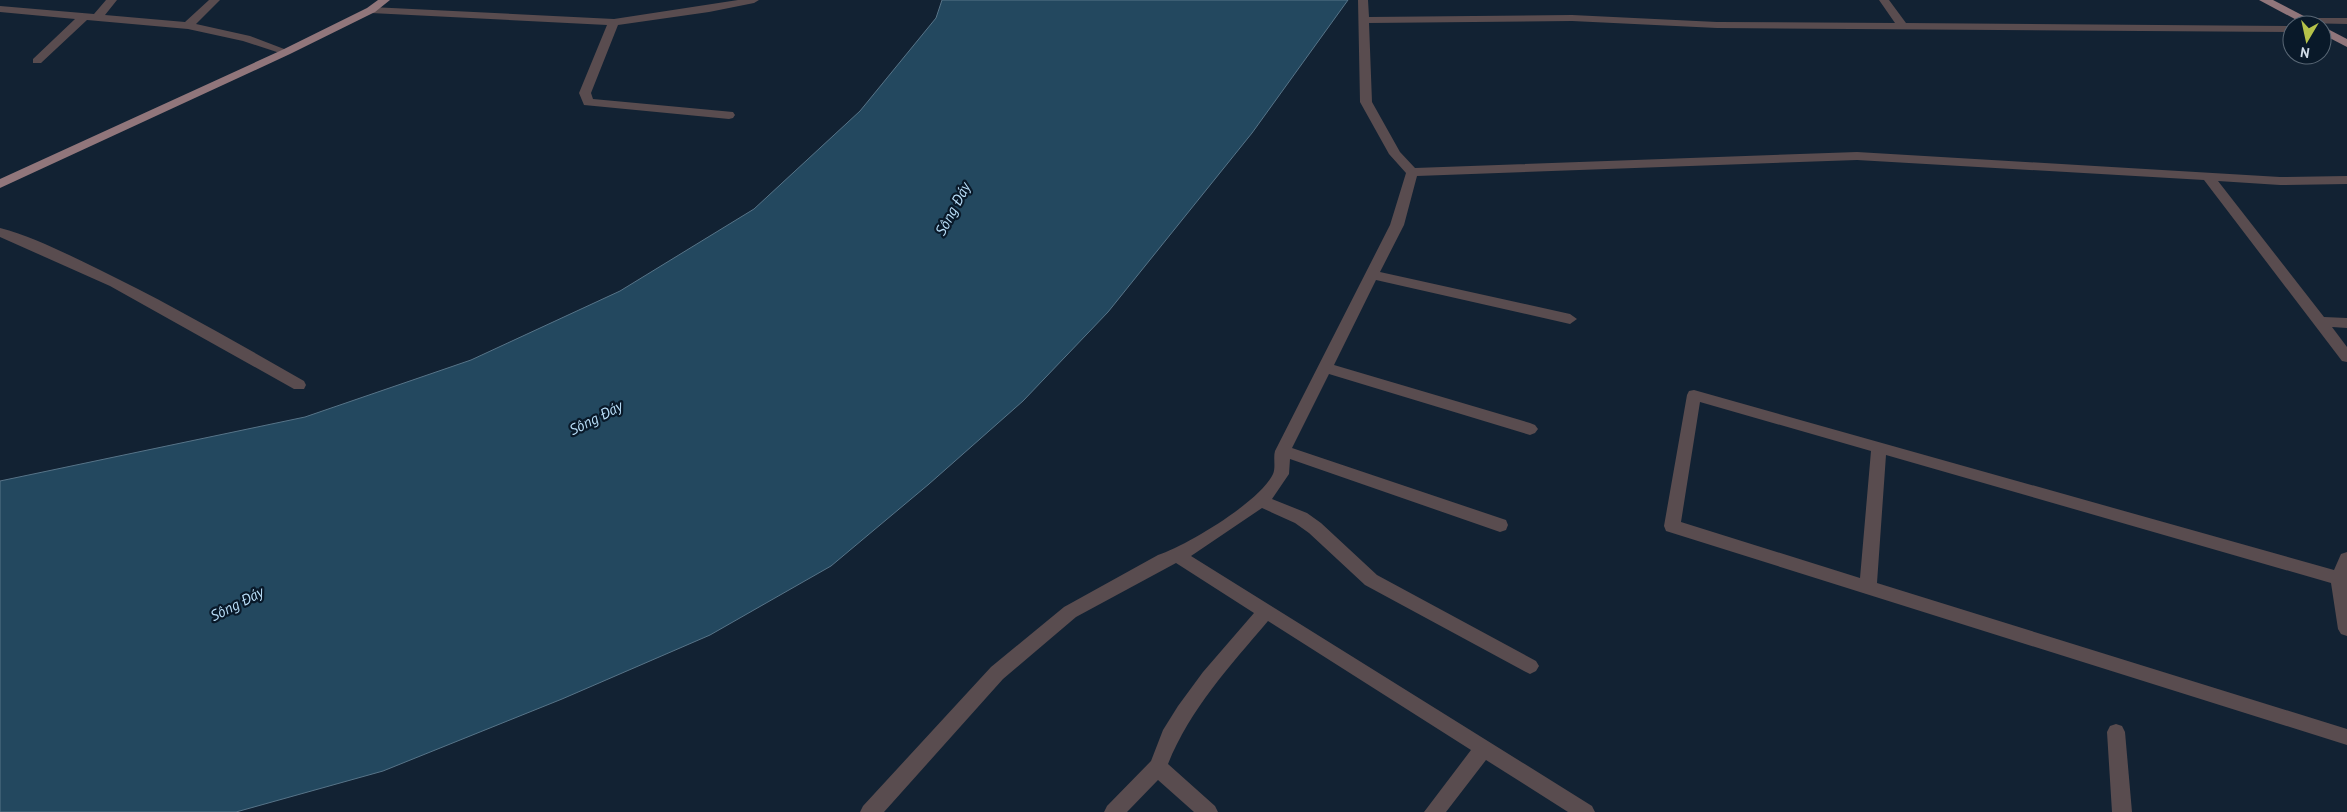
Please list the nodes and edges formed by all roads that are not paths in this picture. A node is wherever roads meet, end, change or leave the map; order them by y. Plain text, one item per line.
1 (41, 0) edge
2 (112, 0) edge
3 (215, 0) edge
4 (385, 0) edge
5 (754, 0) edge
6 (1363, 0) edge
7 (1884, 0) edge
8 (2264, 0) edge
9 (723, 3) edge
10 (0, 9) edge
11 (28, 10) junction
12 (371, 10) junction
13 (2294, 15) edge
14 (85, 16) junction
15 (97, 17) junction
16 (1363, 20) junction
17 (2347, 21) edge
18 (614, 22) junction
19 (1901, 24) junction
20 (2332, 24) edge
21 (188, 26) junction
22 (2282, 29) edge
23 (2332, 35) edge
24 (2347, 44) edge
25 (286, 52) junction
26 (37, 61) dead end
27 (729, 115) dead end
28 (1412, 172) junction
29 (2207, 176) junction
30 (2347, 180) edge
31 (0, 184) edge
32 (0, 232) edge
33 (1372, 275) junction
34 (1570, 319) dead end
35 (2320, 322) junction
36 (2347, 323) edge
37 (2347, 357) edge
38 (1325, 368) junction
39 (298, 385) dead end
40 (1530, 429) dead end
41 (1879, 448) junction
42 (1283, 451) junction
43 (1261, 501) junction
44 (1500, 525) dead end
45 (1178, 556) junction
46 (2347, 560) edge
47 (2340, 578) junction
48 (1868, 588) junction
49 (1265, 612) junction
50 (2347, 628) edge
51 (1530, 666) dead end
52 (2116, 732) dead end
53 (2347, 737) edge
54 (1482, 749) junction
55 (1158, 766) junction
56 (1573, 809) edge
57 (870, 812) edge
58 (1114, 812) edge
59 (1208, 812) edge
60 (1434, 812) edge
61 (2122, 812) edge

1 - 11 street
2 - 15 street
3 - 21 street
4 - 12 main road
5 - 9 street
6 - 16 street
7 - 19 street
8 - 13 main road
9 - 18 street
10 - 11 street
11 - 14 street
12 - 18 street
12 - 25 main road
14 - 15 street
14 - 26 street
15 - 21 street
16 - 19 street
16 - 28 street
17 - 20 street
18 - 27 street
19 - 22 street
21 - 25 street
23 - 24 main road
25 - 31 main road
28 - 29 street
28 - 33 street
29 - 30 street
29 - 35 street
32 - 39 street
33 - 34 street
33 - 38 street
35 - 36 street
35 - 37 street
38 - 40 street
38 - 42 street
41 - 47 street
41 - 48 street
41 - 48 street
42 - 43 street
42 - 44 street
43 - 45 street
43 - 51 street
45 - 49 street
45 - 57 street
46 - 47 street
47 - 50 street
48 - 53 street
49 - 54 street
49 - 55 street
52 - 61 street
54 - 56 street
54 - 60 street
55 - 58 street
55 - 59 street

